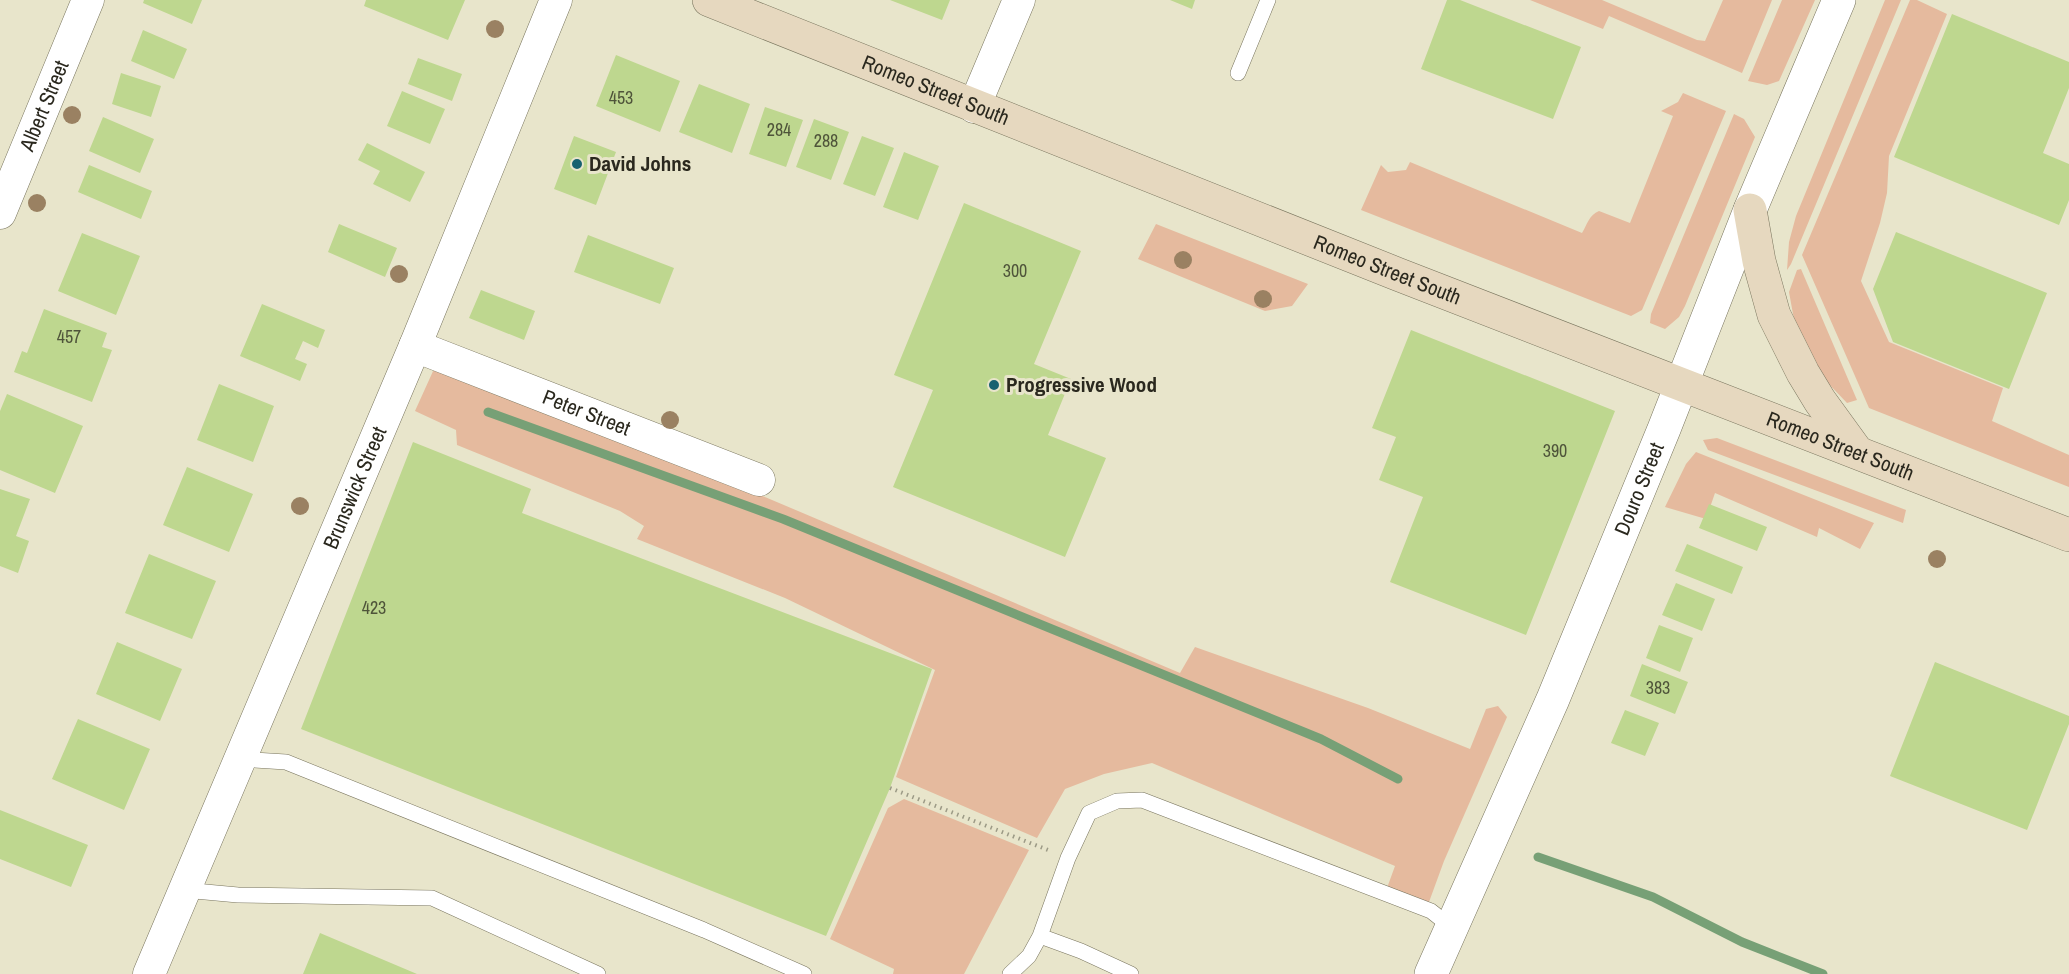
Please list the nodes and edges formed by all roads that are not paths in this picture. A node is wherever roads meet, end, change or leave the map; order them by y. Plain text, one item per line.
1 (88, 0) edge
2 (556, 0) edge
3 (709, 0) edge
4 (1019, 0) edge
5 (1268, 0) edge
6 (1839, 0) edge
7 (1238, 74) dead end
8 (974, 107) junction
9 (1750, 210) junction
10 (0, 213) edge
11 (415, 346) junction
12 (1681, 384) junction
13 (1857, 452) junction
14 (759, 480) dead end
15 (2069, 535) edge
16 (239, 759) junction
17 (184, 890) junction
18 (1451, 927) junction
19 (1040, 936) junction
20 (149, 974) edge
21 (598, 974) edge
22 (804, 974) edge
23 (1010, 974) edge
24 (1131, 974) edge
25 (1431, 974) edge

1 - 10 street, Albert Street
2 - 11 street, Brunswick Street
3 - 8 main road, Romeo Street South
4 - 8 street
5 - 7 lane
6 - 9 street, Douro Street
8 - 12 main road, Romeo Street South
9 - 12 street, Douro Street
9 - 13 main road
11 - 14 street, Peter Street
11 - 16 street, Brunswick Street
12 - 13 main road, Romeo Street South
12 - 18 street, Douro Street
13 - 15 main road, Romeo Street South
16 - 17 street, Brunswick Street
16 - 22 lane
17 - 20 street, Brunswick Street
17 - 21 lane
18 - 19 lane
18 - 25 street, Douro Street
19 - 23 lane
19 - 24 lane

